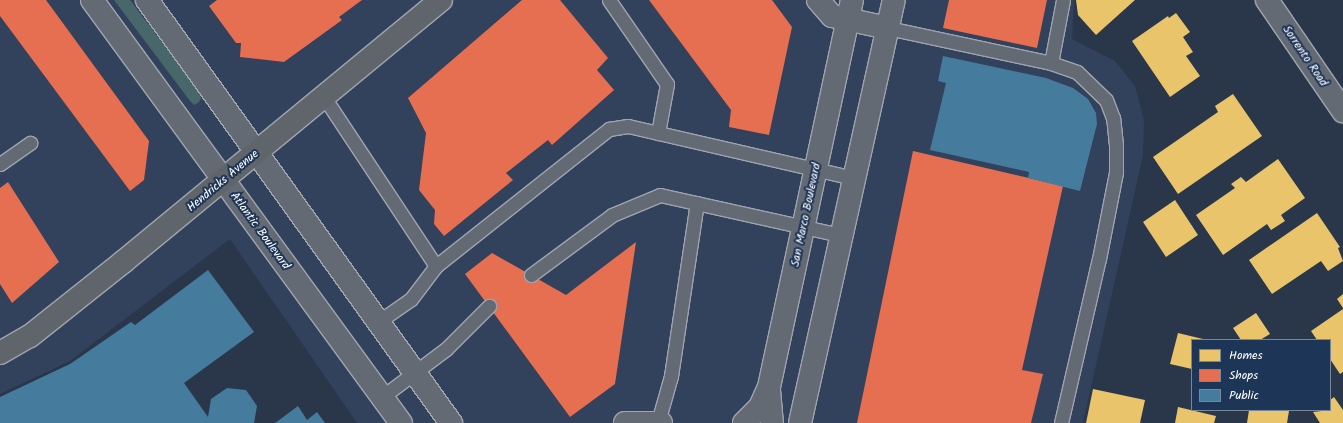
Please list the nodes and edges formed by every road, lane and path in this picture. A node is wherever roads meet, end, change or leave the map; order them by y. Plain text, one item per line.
1 (92, 0) edge
2 (147, 0) edge
3 (441, 0) edge
4 (609, 0) edge
5 (818, 0) edge
6 (894, 0) edge
7 (1063, 0) edge
8 (1267, 0) edge
9 (849, 10) edge
10 (888, 28) junction
11 (1051, 63) junction
12 (324, 97) junction
13 (1343, 111) edge
14 (658, 133) junction
15 (30, 143) dead end
16 (258, 152) junction
17 (0, 164) edge
18 (816, 168) junction
19 (854, 178) junction
20 (223, 180) junction
21 (697, 203) junction
22 (803, 226) junction
23 (841, 235) junction
24 (436, 266) junction
25 (531, 275) dead end
26 (489, 306) dead end
27 (378, 322) junction
28 (0, 354) edge
29 (416, 373) junction
30 (769, 387) junction
31 (382, 397) junction
32 (401, 423) edge
33 (451, 423) edge
34 (625, 423) edge
35 (660, 423) edge
36 (744, 423) edge
37 (772, 423) edge
38 (800, 423) edge
39 (1061, 423) edge

1 - 20 main road, Atlantic Boulevard
2 - 16 main road
3 - 12 main road, Hendricks Avenue
4 - 14 lane
5 - 9 main road
6 - 10 main road
7 - 11 lane
8 - 13 main road, Sorrento Road
9 - 10 main road
9 - 18 main road, San Marco Boulevard
10 - 11 lane
10 - 19 main road
11 - 39 lane
12 - 16 main road, Hendricks Avenue
12 - 24 lane
14 - 18 lane
14 - 24 lane
15 - 17 lane
16 - 20 main road, Hendricks Avenue
16 - 27 main road
18 - 19 lane
18 - 22 main road, San Marco Boulevard
19 - 23 main road
20 - 28 main road, Hendricks Avenue
20 - 31 main road, Atlantic Boulevard
21 - 22 lane
21 - 25 lane
21 - 35 lane
22 - 23 lane
22 - 30 main road, San Marco Boulevard
23 - 38 main road
24 - 27 lane
26 - 29 lane
27 - 29 main road
29 - 31 lane
29 - 33 main road
30 - 36 main road, San Marco Boulevard
30 - 37 main road
31 - 32 main road, Atlantic Boulevard
34 - 35 main road

